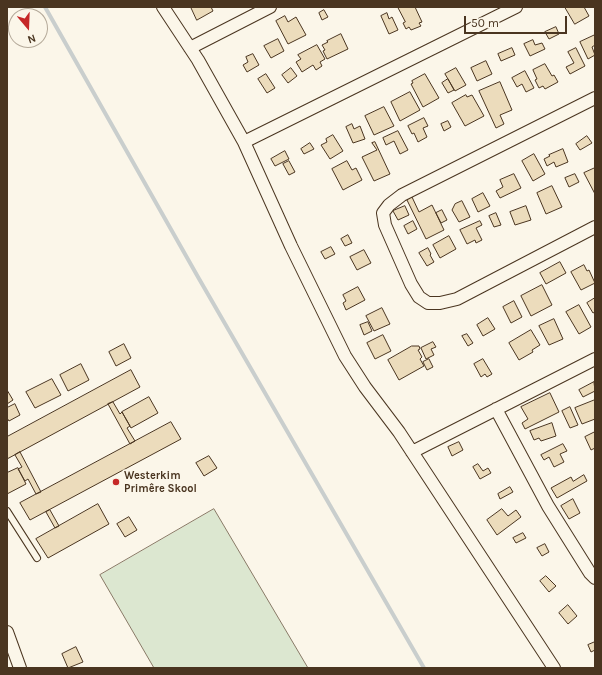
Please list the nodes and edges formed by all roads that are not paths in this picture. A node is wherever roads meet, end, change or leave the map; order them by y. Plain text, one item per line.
1 (163, 7) edge
2 (270, 7) edge
3 (516, 7) edge
4 (190, 48) junction
5 (595, 98) edge
6 (244, 142) junction
7 (595, 227) edge
8 (595, 359) edge
9 (496, 410) junction
10 (412, 452) junction
11 (7, 511) edge
12 (37, 558) dead end
13 (595, 578) edge
14 (7, 632) edge
15 (20, 668) edge
16 (554, 668) edge

1 - 4 street
2 - 4 street
3 - 6 street
4 - 6 street
5 - 7 street
6 - 10 street
8 - 9 street
9 - 10 street
9 - 13 street
10 - 16 street
11 - 12 lane
14 - 15 street

